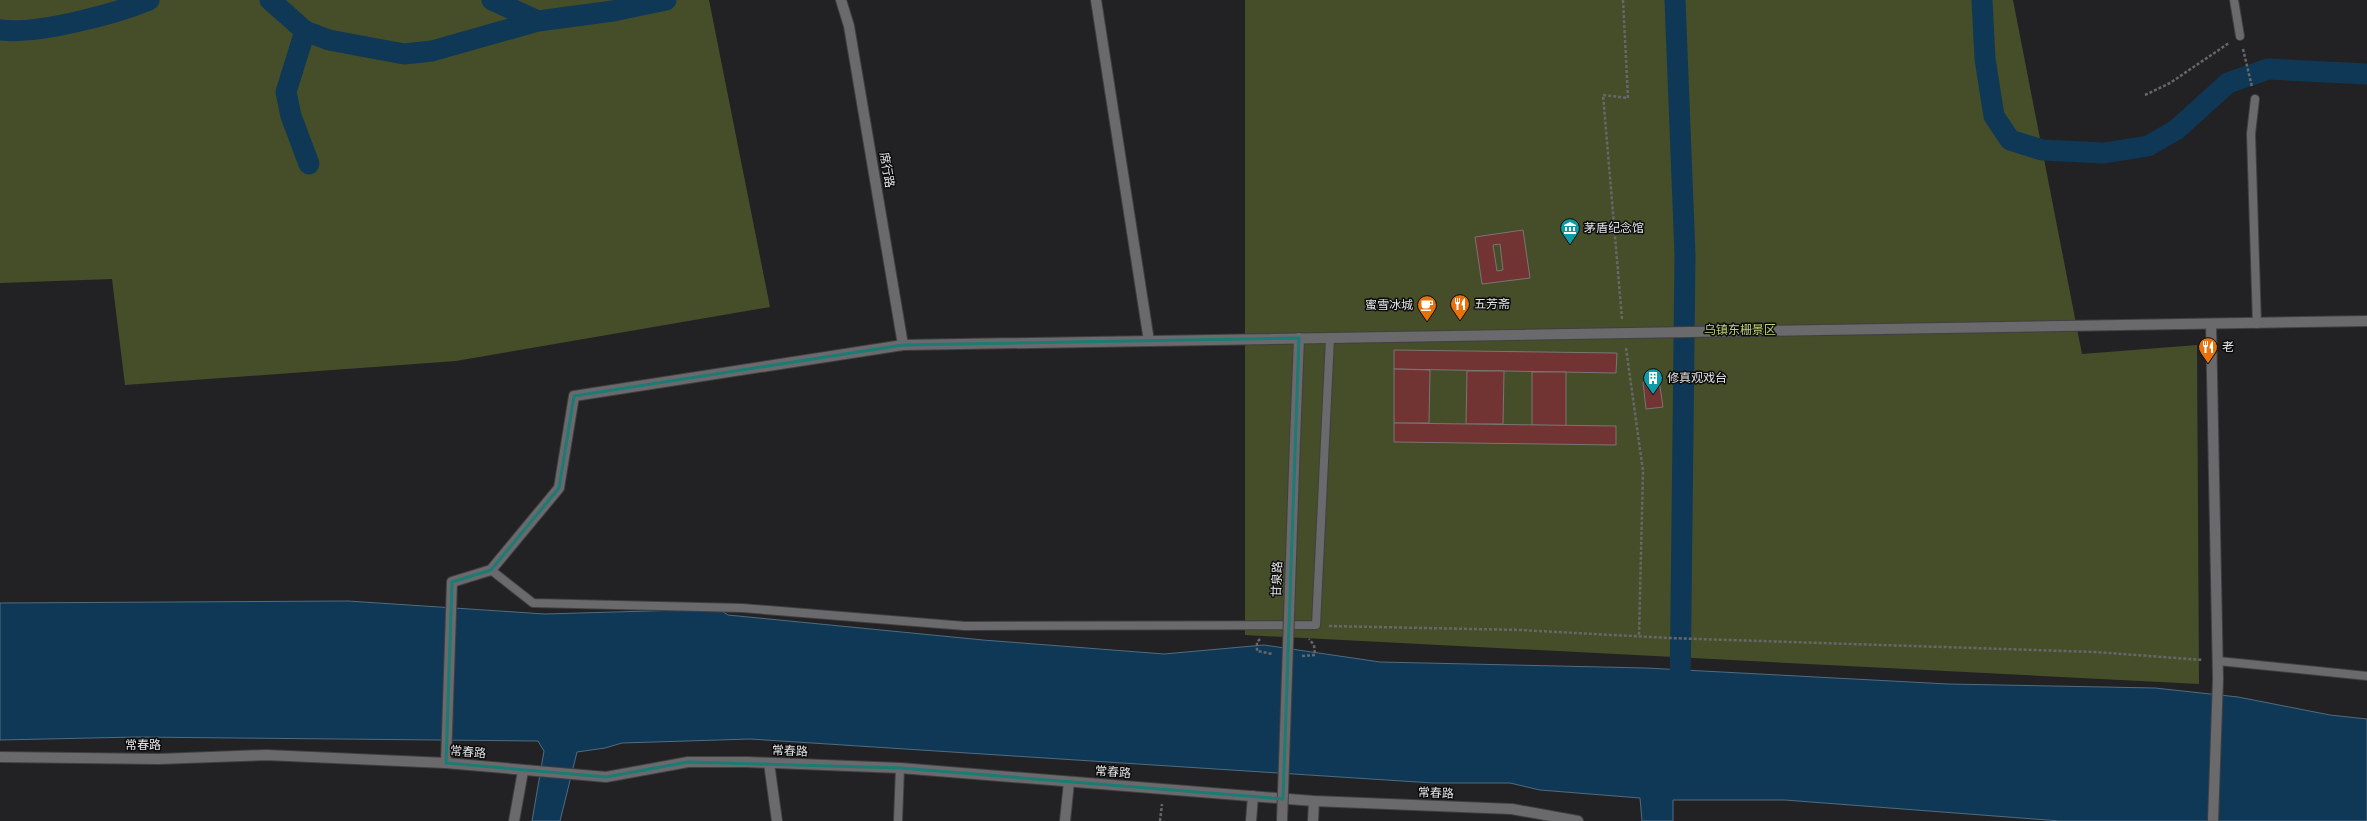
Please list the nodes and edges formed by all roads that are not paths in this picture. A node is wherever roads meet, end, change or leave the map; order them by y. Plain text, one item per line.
1 (841, 0) edge
2 (1096, 0) edge
3 (2234, 0) edge
4 (2240, 36) road end
5 (2255, 99) road end
6 (2367, 321) edge
7 (2211, 324) junction
8 (2257, 324) junction
9 (1299, 338) junction
10 (1330, 338) junction
11 (1149, 341) junction
12 (904, 345) junction
13 (491, 570) junction
14 (2218, 661) junction
15 (2367, 676) edge
16 (0, 757) edge
17 (446, 763) junction
18 (769, 763) junction
19 (900, 768) junction
20 (529, 771) junction
21 (1069, 782) junction
22 (1253, 796) junction
23 (1314, 801) junction
24 (514, 821) edge
25 (777, 821) edge
26 (898, 821) edge
27 (1065, 821) edge
28 (1251, 821) edge
29 (1282, 821) edge
30 (1313, 821) edge
31 (1578, 821) edge
32 (2213, 821) edge

1 - 12 street, 席行路
2 - 11 street
3 - 4 lane
5 - 8 lane
6 - 8 street
7 - 8 street
7 - 10 street
7 - 14 street
9 - 10 street
9 - 11 street
9 - 29 street, 甘泉路, bridge
10 - 13 lane
11 - 12 street
12 - 13 street
13 - 17 street
14 - 15 lane
14 - 32 street
16 - 17 street, 常春路
17 - 20 street, 常春路
18 - 19 street, 常春路
18 - 20 street, 常春路
18 - 25 street
19 - 21 street, 常春路
19 - 26 lane
20 - 24 street
21 - 22 street, 常春路
21 - 27 street
22 - 23 street, 常春路
22 - 28 street
23 - 30 street
23 - 31 street, 常春路

